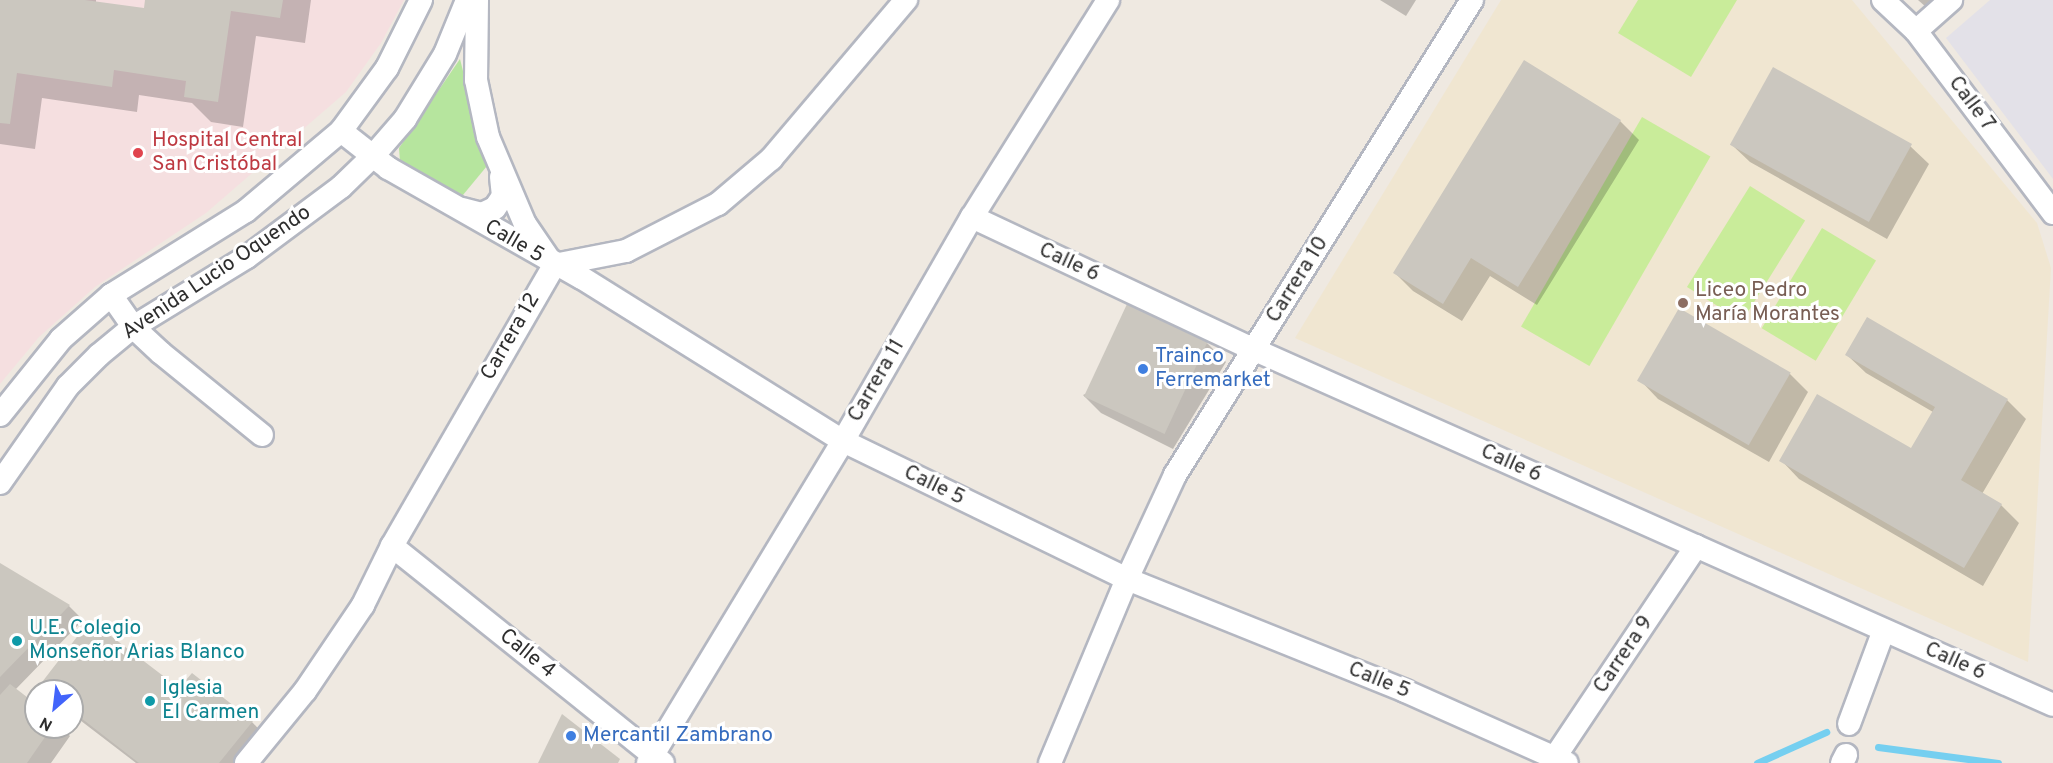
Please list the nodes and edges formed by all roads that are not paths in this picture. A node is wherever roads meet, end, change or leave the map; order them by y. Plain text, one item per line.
1 (421, 0) edge
2 (467, 0) edge
3 (477, 0) edge
4 (906, 0) edge
5 (1108, 0) edge
6 (1472, 0) edge
7 (1883, 0) edge
8 (1951, 0) edge
9 (1916, 31) junction
10 (341, 131) junction
11 (373, 156) junction
12 (501, 175) junction
13 (456, 208) junction
14 (2053, 213) edge
15 (972, 217) junction
16 (554, 265) junction
17 (111, 295) junction
18 (133, 327) junction
19 (1255, 350) junction
20 (0, 415) edge
21 (262, 435) dead end
22 (843, 441) junction
23 (0, 483) edge
24 (392, 546) junction
25 (1696, 546) junction
26 (1127, 579) junction
27 (1884, 630) junction
28 (2053, 705) edge
29 (1849, 724) dead end
30 (654, 760) edge
31 (1558, 761) edge
32 (246, 763) edge
33 (1050, 763) edge

1 - 10 street, Avenida Lucio Oquendo
2 - 11 street, Avenida Lucio Oquendo
3 - 12 street
4 - 16 street
5 - 15 street, Carrera 11
6 - 19 street, Carrera 10
7 - 9 street, Calle 7
8 - 9 street
9 - 14 street, Calle 7
10 - 11 street, Calle 5
10 - 17 street, Avenida Lucio Oquendo
11 - 13 street, Calle 5
11 - 18 street, Avenida Lucio Oquendo
12 - 13 street
12 - 16 street
13 - 16 street, Calle 5
15 - 19 street, Calle 6
15 - 22 street, Carrera 11
16 - 22 street, Calle 5
16 - 24 street, Carrera 12
17 - 18 street
17 - 20 street, Avenida Lucio Oquendo
18 - 21 street
18 - 23 street, Avenida Lucio Oquendo
19 - 25 street, Calle 6
19 - 26 street, Carrera 10
22 - 26 street, Calle 5
22 - 30 street, Carrera 11
24 - 30 street, Calle 4
24 - 32 street, Carrera 12
25 - 27 street, Calle 6
25 - 31 street, Carrera 9
26 - 31 street, Calle 5
26 - 33 street, Carrera 10
27 - 28 street, Calle 6
27 - 29 street

